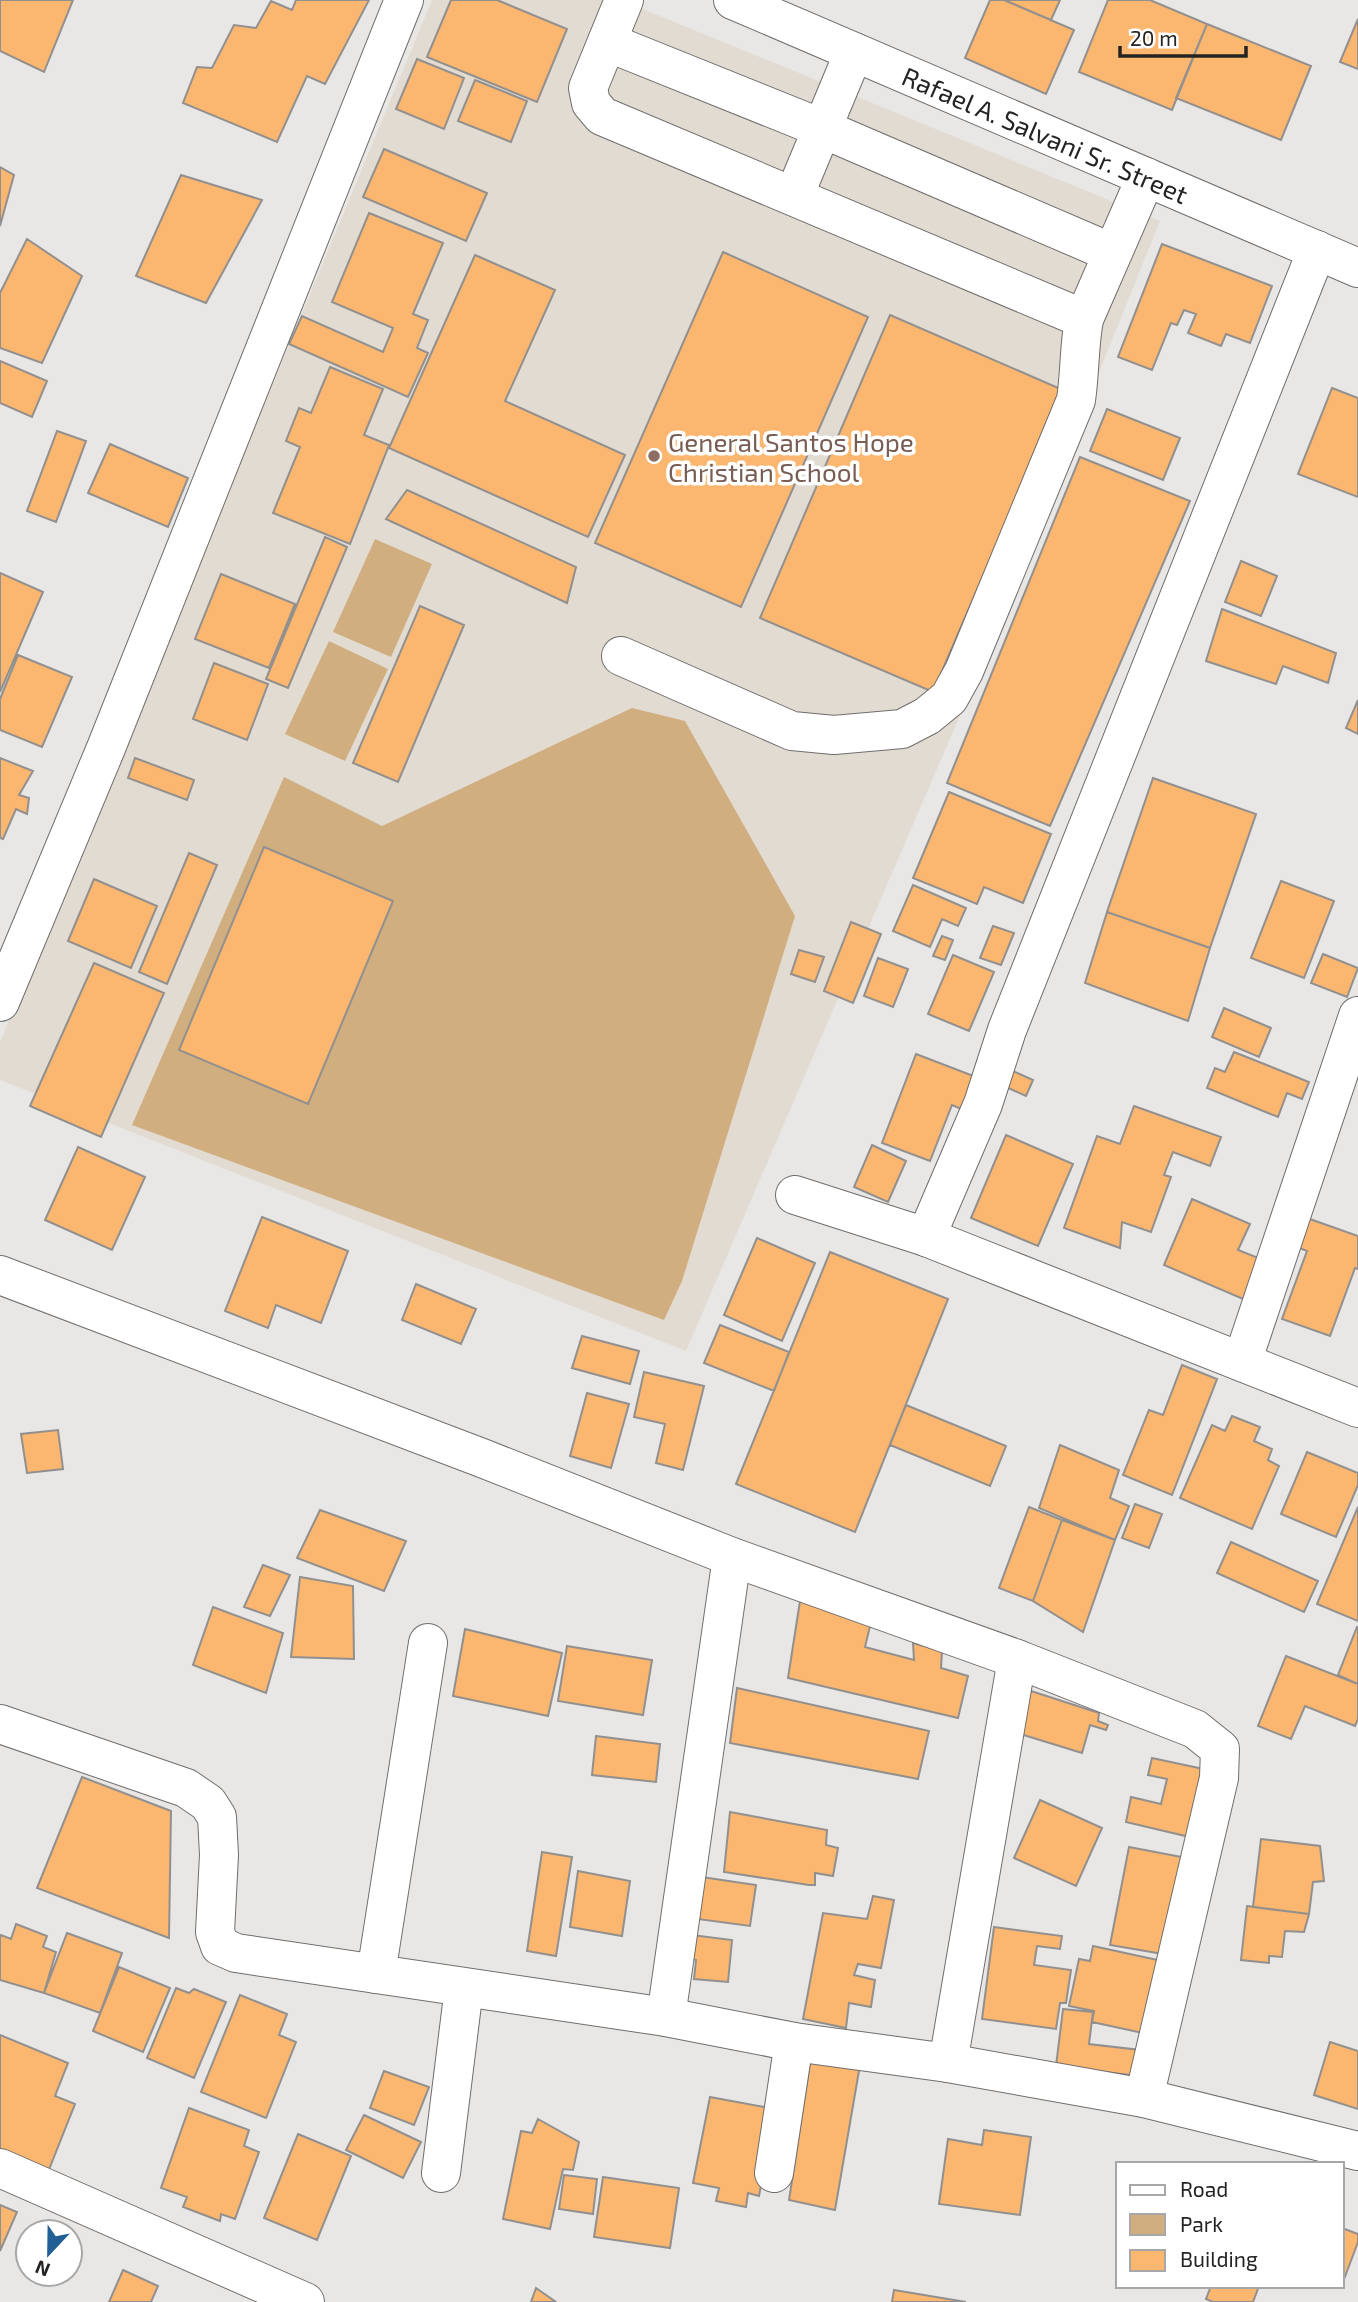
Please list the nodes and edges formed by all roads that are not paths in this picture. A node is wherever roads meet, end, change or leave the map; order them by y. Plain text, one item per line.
1 (404, 0) edge
2 (624, 0) edge
3 (733, 0) edge
4 (607, 42) junction
5 (854, 52) junction
6 (821, 128) junction
7 (1146, 177) junction
8 (794, 196) junction
9 (1317, 250) junction
10 (1112, 253) junction
11 (1358, 268) edge
12 (1084, 319) junction
13 (621, 656) dead end
14 (0, 922) edge
15 (20, 954) junction
16 (0, 1002) edge
17 (1358, 1016) edge
18 (795, 1195) dead end
19 (926, 1237) junction
20 (0, 1275) edge
21 (1242, 1362) junction
22 (1358, 1408) edge
23 (732, 1558) junction
24 (428, 1643) dead end
25 (1017, 1659) junction
26 (0, 1724) edge
27 (376, 1975) junction
28 (464, 1988) junction
29 (667, 2017) junction
30 (794, 2042) junction
31 (948, 2063) junction
32 (1144, 2098) junction
33 (1358, 2151) edge
34 (0, 2168) edge
35 (441, 2173) dead end
36 (774, 2173) dead end
37 (305, 2302) edge

1 - 15 street
2 - 4 street
3 - 5 street, Rafael A. Salvani Sr. Street
4 - 6 street
4 - 8 street
5 - 6 street
5 - 7 street, Rafael A. Salvani Sr. Street
6 - 8 street
6 - 10 street
7 - 9 street, Rafael A. Salvani Sr. Street
7 - 10 street
8 - 12 street
9 - 11 street, Rafael A. Salvani Sr. Street
9 - 19 street
10 - 12 street
12 - 13 street
14 - 15 street
15 - 16 street
17 - 21 street
18 - 19 street
19 - 21 street
20 - 23 street
21 - 22 street
23 - 25 street
23 - 29 street
24 - 27 street
25 - 31 street
25 - 32 street
26 - 27 street
27 - 28 street
28 - 29 street
28 - 35 street
29 - 30 street
30 - 31 street
30 - 36 street
31 - 32 street
32 - 33 street
34 - 37 street

